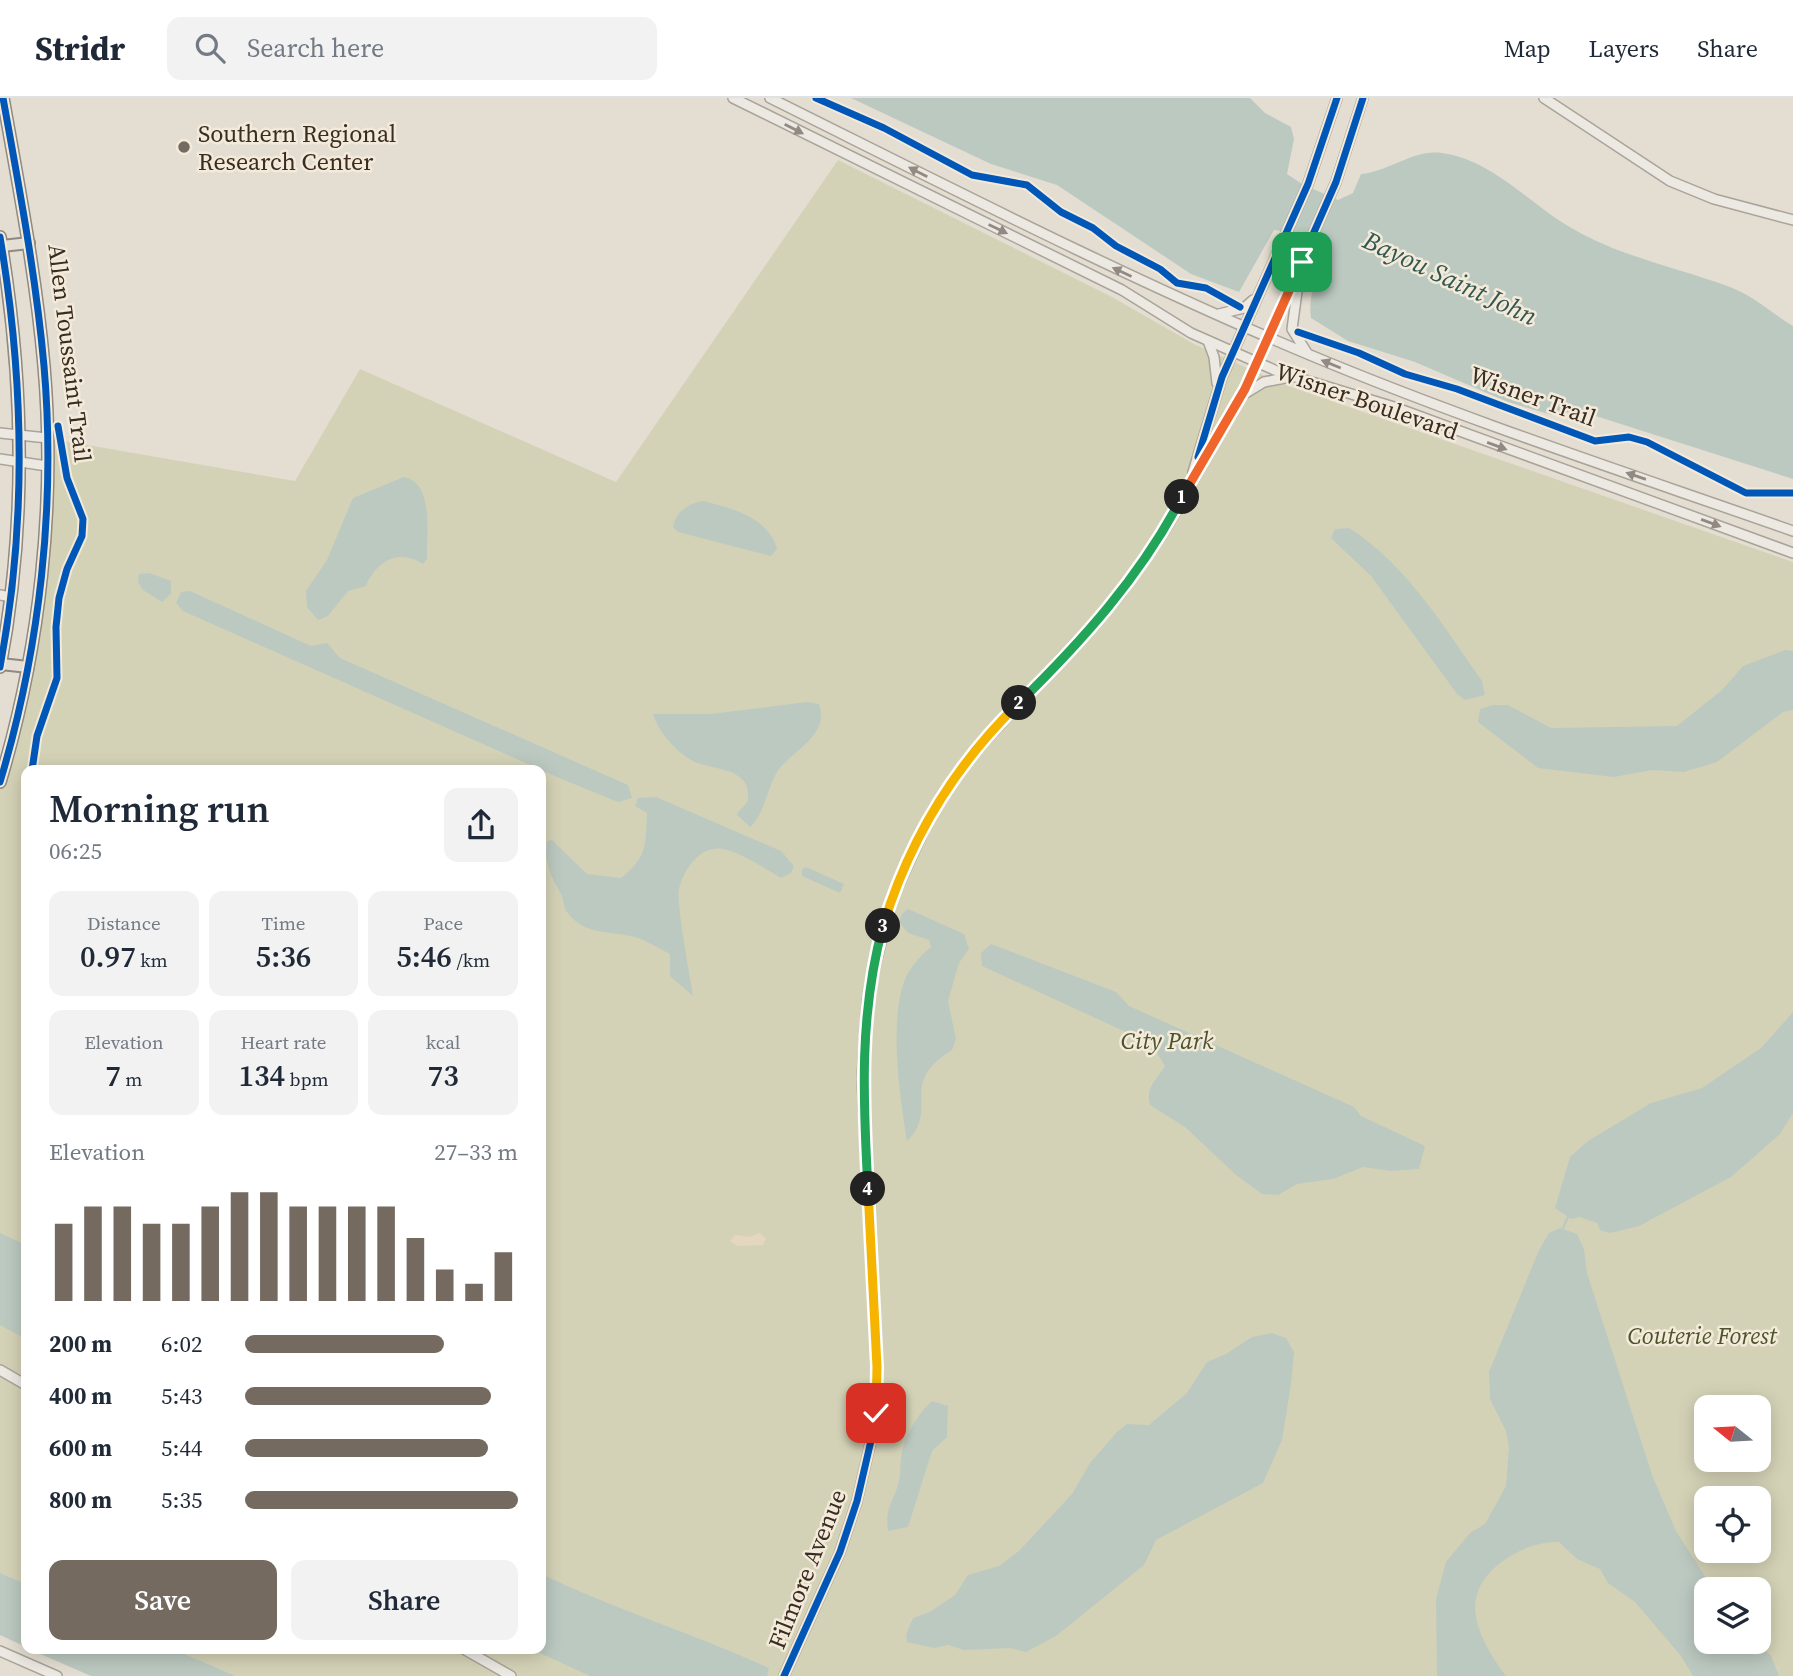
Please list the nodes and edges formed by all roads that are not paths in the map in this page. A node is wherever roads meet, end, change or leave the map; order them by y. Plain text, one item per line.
1 (3, 98) edge
2 (733, 98) edge
3 (770, 98) edge
4 (1337, 98) edge
5 (1363, 98) edge
6 (1544, 98) edge
7 (1793, 220) edge
8 (1, 241) edge
9 (29, 243) junction
10 (1302, 262) junction
11 (5, 297) edge
12 (1257, 297) junction
13 (1215, 314) junction
14 (1244, 326) junction
15 (1268, 337) junction
16 (1208, 341) junction
17 (1233, 352) junction
18 (1308, 354) junction
19 (1257, 363) junction
20 (1290, 377) junction
21 (1218, 392) junction
22 (1241, 396) junction
23 (0, 433) edge
24 (20, 435) junction
25 (47, 438) junction
26 (0, 459) edge
27 (20, 463) junction
28 (47, 466) junction
29 (1188, 487) junction
30 (1793, 531) edge
31 (1793, 553) edge
32 (6, 596) edge
33 (0, 666) edge
34 (28, 667) junction
35 (0, 782) edge
36 (0, 1370) edge
37 (21, 1382) edge
38 (0, 1651) edge
39 (472, 1654) edge
40 (57, 1676) edge
41 (511, 1676) edge
42 (784, 1676) edge

1 - 9 main road
2 -> 16 street, Wisner Boulevard
13 -> 3 street, Wisner Boulevard
4 - 12 street, Filmore Avenue
5 - 10 street, Filmore Avenue
6 - 7 street
8 - 9 main road
8 - 11 main road
9 - 25 main road
10 - 15 street, Filmore Avenue
10 - 18 street
11 - 24 main road
12 - 13 street
12 - 14 street, Filmore Avenue
13 - 14 street, Wisner Boulevard
14 - 15 street, Wisner Boulevard
14 - 17 street, Filmore Avenue
15 - 18 street, Wisner Boulevard
15 - 19 street, Filmore Avenue
16 - 17 street, Wisner Boulevard
16 - 21 street
17 - 19 street, Wisner Boulevard
17 - 21 street, Filmore Avenue
30 -> 18 street, Wisner Boulevard
19 - 20 street, Wisner Boulevard
19 - 22 street, Filmore Avenue
20 - 22 street
20 -> 31 street, Wisner Boulevard
21 - 29 street, Filmore Avenue
22 - 29 street, Filmore Avenue
23 - 24 street
24 - 25 street
24 - 27 main road
25 - 28 main road
26 - 27 street
27 - 28 street
27 - 32 main road
28 - 34 main road
29 - 42 street, Filmore Avenue
32 - 33 main road
33 - 34 main road
34 - 35 main road
36 - 37 street
38 - 40 street
39 - 41 street

